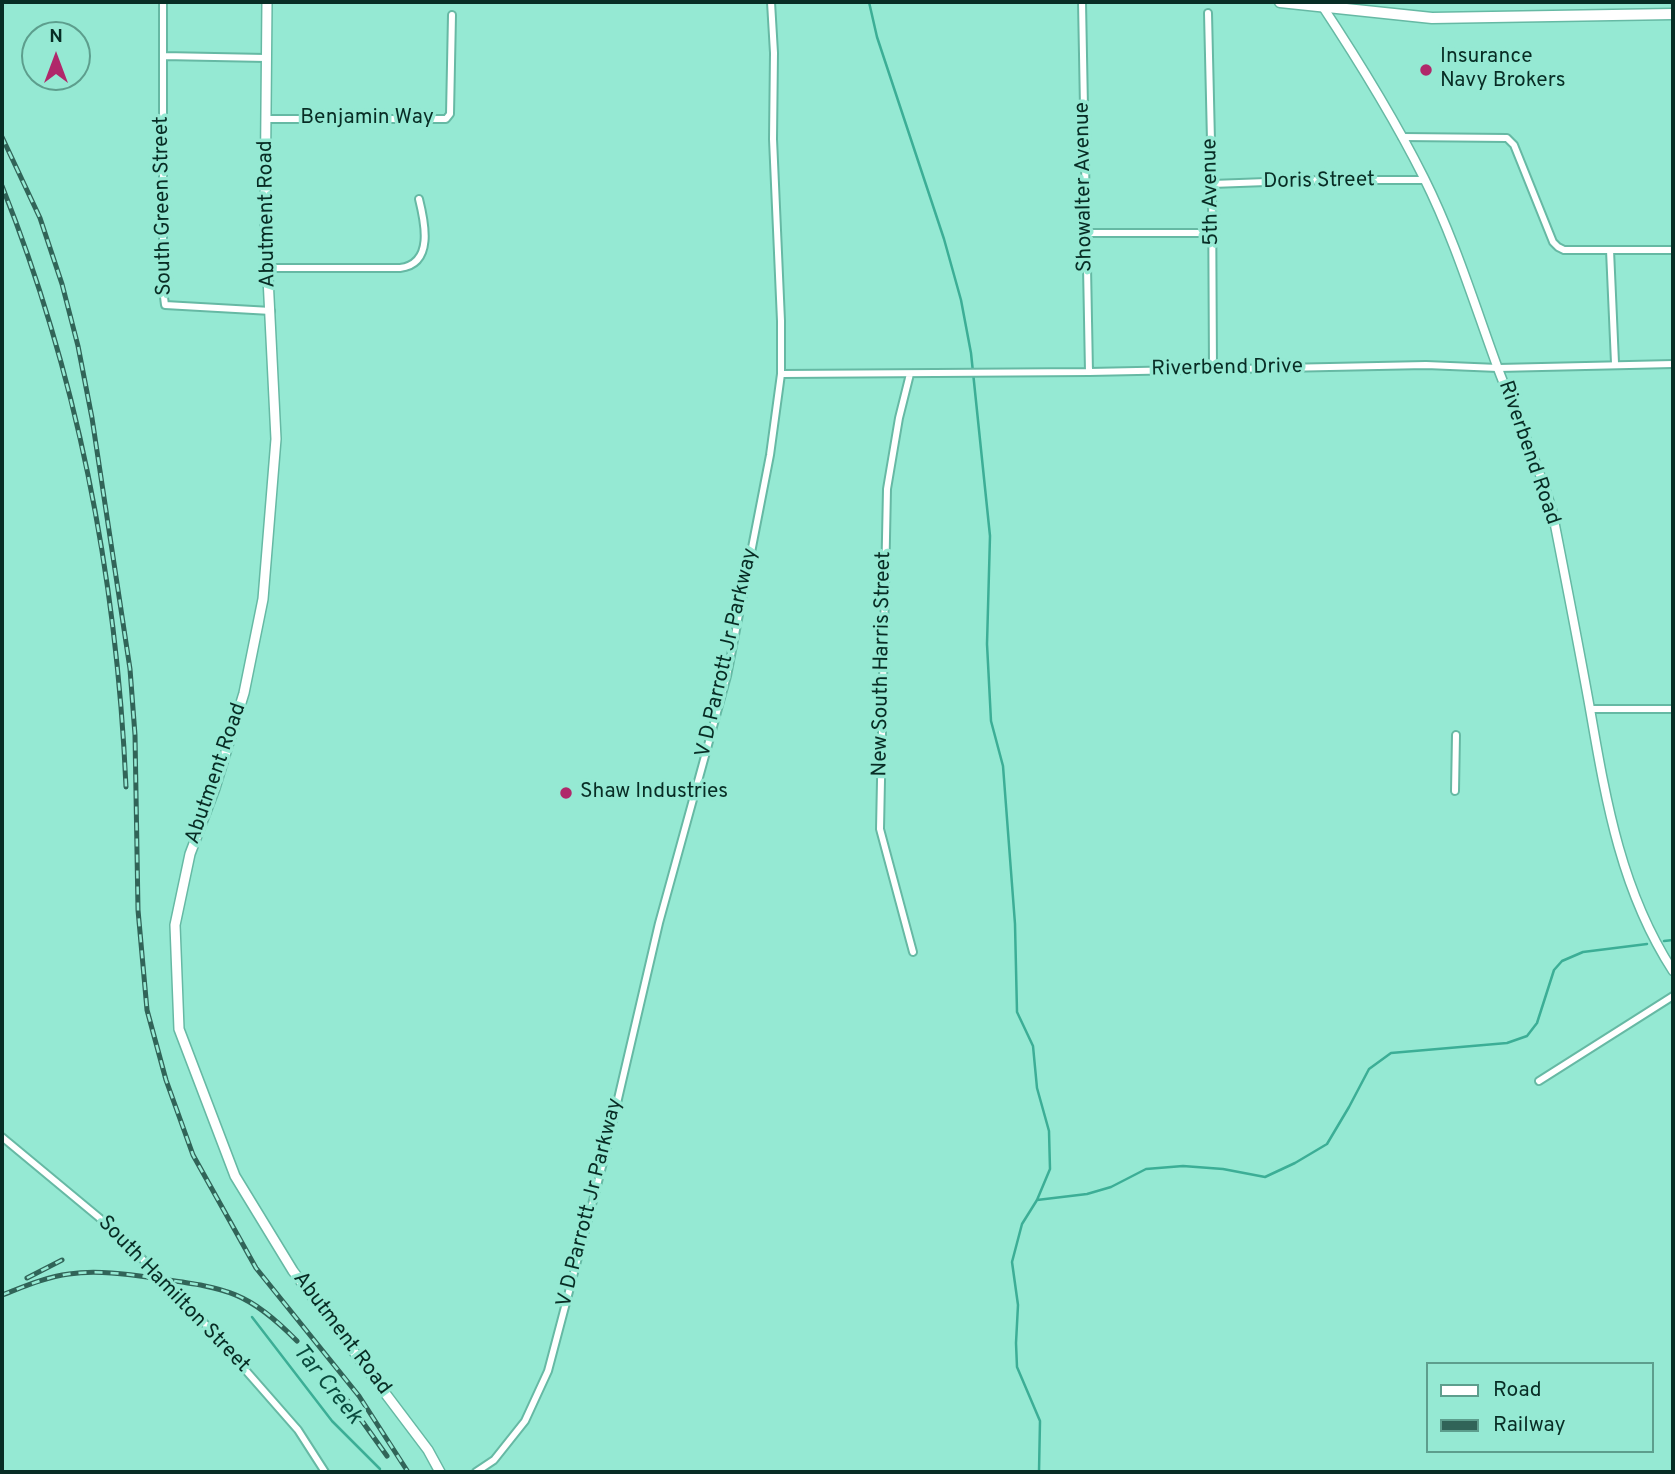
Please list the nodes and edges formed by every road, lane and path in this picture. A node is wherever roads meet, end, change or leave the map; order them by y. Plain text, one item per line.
1 (163, 2) edge
2 (267, 2) edge
3 (771, 2) edge
4 (1082, 2) edge
5 (1280, 2) edge
6 (1322, 5) edge
7 (1208, 13) dead end
8 (1673, 14) edge
9 (452, 15) dead end
10 (163, 56) junction
11 (267, 58) junction
12 (266, 119) junction
13 (1402, 137) junction
14 (1425, 180) junction
15 (1212, 184) junction
16 (419, 199) dead end
17 (1086, 233) junction
18 (1213, 233) junction
19 (1610, 250) junction
20 (1673, 250) edge
21 (267, 268) junction
22 (271, 311) junction
23 (1615, 363) junction
24 (1673, 364) edge
25 (1498, 368) junction
26 (1213, 370) junction
27 (1089, 372) junction
28 (781, 374) junction
29 (910, 374) junction
30 (1590, 709) junction
31 (1673, 709) edge
32 (1456, 735) dead end
33 (1455, 791) dead end
34 (913, 951) dead end
35 (1673, 971) edge
36 (1673, 996) edge
37 (1539, 1081) dead end
38 (2, 1137) edge
39 (326, 1472) edge
40 (440, 1472) edge
41 (476, 1472) edge

1 - 10 street, South Green Street
2 - 11 main road, Abutment Road
3 - 28 street, V D Parrott Jr Parkway
4 - 17 street, Showalter Avenue
5 - 6 main road
6 - 8 main road
6 - 13 street, Riverbend Road
7 - 15 street, 5th Avenue
9 - 12 street, Benjamin Way
10 - 11 street
10 - 22 street, South Green Street
11 - 12 main road, Abutment Road
12 - 21 main road, Abutment Road
13 - 14 street, Riverbend Road
13 - 19 street
14 - 15 street, Doris Street
14 - 25 street, Riverbend Road
15 - 18 street, 5th Avenue
16 - 21 street
17 - 18 street
17 - 27 street, Showalter Avenue
18 - 26 street, 5th Avenue
19 - 20 street
19 - 23 street
21 - 22 main road, Abutment Road
22 - 40 main road, Abutment Road
23 - 24 street, Riverbend Drive
23 - 25 street, Riverbend Drive
25 - 26 street, Riverbend Drive
25 - 30 street, Riverbend Road
26 - 27 street, Riverbend Drive
27 - 29 street, Riverbend Drive
28 - 29 street, Riverbend Drive
28 - 41 street, V D Parrott Jr Parkway
29 - 34 street, New South Harris Street
30 - 31 street
30 - 35 street, Riverbend Road
32 - 33 street
36 - 37 street
38 - 39 street, South Hamilton Street

